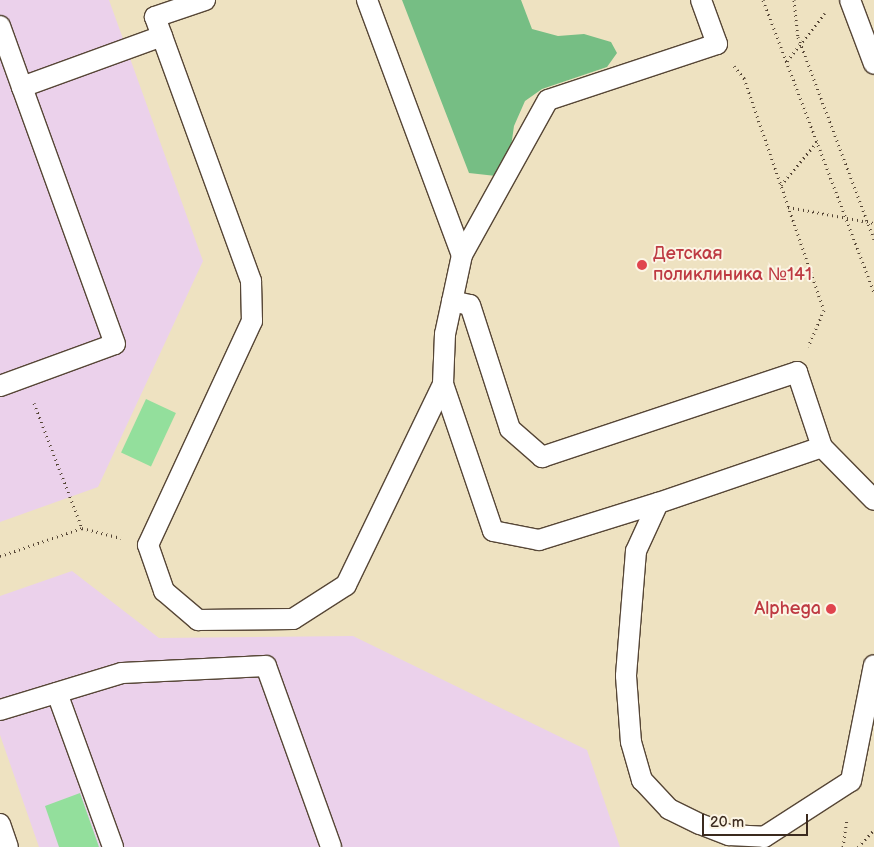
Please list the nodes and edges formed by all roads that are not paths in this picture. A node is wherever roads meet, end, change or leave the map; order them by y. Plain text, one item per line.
1 (205, 0) edge
2 (367, 0) edge
3 (701, 0) edge
4 (850, 0) edge
5 (0, 26) edge
6 (162, 36) junction
7 (874, 64) edge
8 (22, 87) junction
9 (462, 255) junction
10 (452, 301) junction
11 (443, 384) junction
12 (0, 386) edge
13 (822, 447) junction
14 (874, 500) edge
15 (658, 503) junction
16 (874, 665) edge
17 (57, 693) junction
18 (0, 710) edge
19 (0, 824) edge
20 (8, 847) edge
21 (113, 847) edge
22 (331, 847) edge

1 - 6 lane
2 - 9 lane
3 - 9 lane
4 - 7 lane
5 - 8 lane
6 - 8 lane
6 - 11 lane
8 - 12 lane
9 - 10 lane
10 - 11 lane
10 - 13 lane
11 - 15 lane
13 - 14 lane
13 - 15 lane
15 - 16 lane
17 - 18 lane
17 - 21 lane
17 - 22 lane
19 - 20 lane

